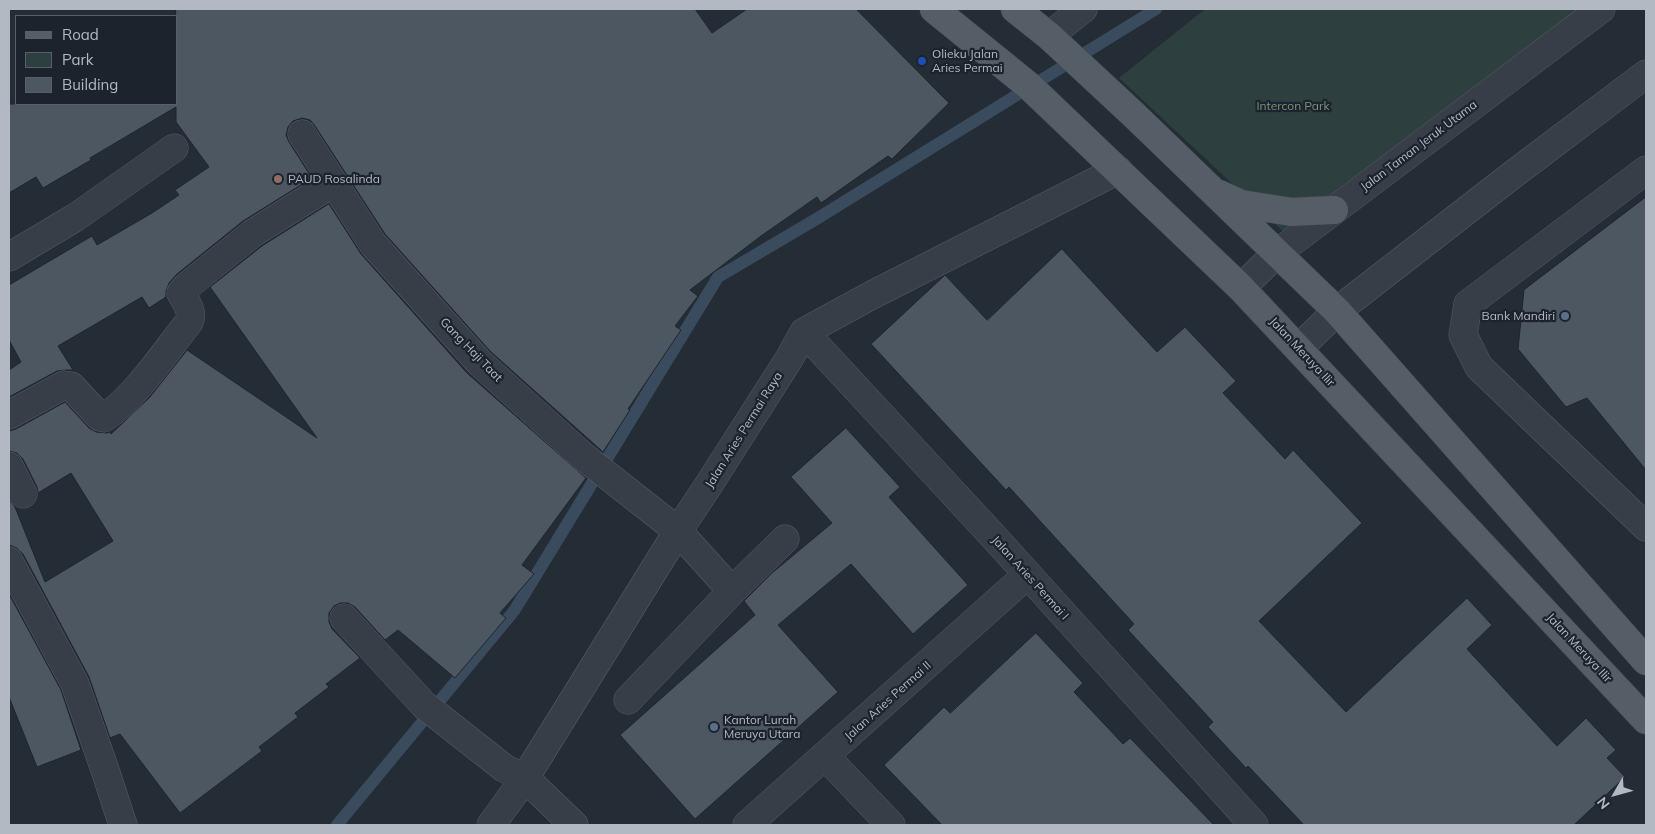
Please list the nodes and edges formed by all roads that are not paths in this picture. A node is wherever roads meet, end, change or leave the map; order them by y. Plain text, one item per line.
1 (934, 9) edge
2 (1015, 9) edge
3 (1083, 9) edge
4 (1601, 9) edge
5 (1049, 36) junction
6 (1646, 74) edge
7 (302, 134) dead end
8 (174, 148) dead end
9 (1118, 170) junction
10 (1646, 170) edge
11 (333, 183) junction
12 (1210, 190) junction
13 (1334, 210) junction
14 (1276, 254) junction
15 (9, 257) edge
16 (1241, 288) junction
17 (1337, 311) junction
18 (804, 332) junction
19 (1298, 348) junction
20 (9, 414) edge
21 (9, 466) edge
22 (23, 494) dead end
23 (1646, 527) edge
24 (678, 531) junction
25 (785, 538) dead end
26 (9, 561) edge
27 (1027, 575) junction
28 (732, 592) junction
29 (344, 618) dead end
30 (1644, 654) edge
31 (628, 700) dead end
32 (1646, 720) edge
33 (826, 757) junction
34 (515, 773) junction
35 (123, 825) edge
36 (491, 825) edge
37 (574, 825) edge
38 (747, 825) edge
39 (890, 825) edge
40 (1254, 825) edge

1 - 9 main road, Jalan Meruya Ilir
2 - 5 main road
3 - 5 street
4 - 13 street, Jalan Taman Jeruk Utama
5 - 12 main road
6 - 17 street
7 - 11 street, Gang Haji Taat
8 - 15 street
9 - 16 main road, Jalan Meruya Ilir
9 - 18 street, Jalan Aries Permai Raya
10 - 23 street
11 - 20 street
11 - 24 street, Gang Haji Taat
12 - 13 main road
12 - 14 main road
13 - 14 street, Jalan Taman Jeruk Utama
14 - 16 street, Jalan Taman Jeruk Utama
14 - 17 main road
16 - 19 main road, Jalan Meruya Ilir
17 - 19 street
17 - 30 main road
18 - 24 street, Jalan Aries Permai Raya
18 - 27 street, Jalan Aries Permai I
19 - 32 main road, Jalan Meruya Ilir
21 - 22 street
24 - 28 street, Gang Haji Taat
24 - 34 street, Jalan Aries Permai Raya
25 - 28 street
26 - 35 street
27 - 33 street, Jalan Aries Permai II
27 - 40 street, Jalan Aries Permai I
28 - 31 street
29 - 34 street
33 - 38 street, Jalan Aries Permai II
33 - 39 street
34 - 36 street, Jalan Aries Permai Raya
34 - 37 street

